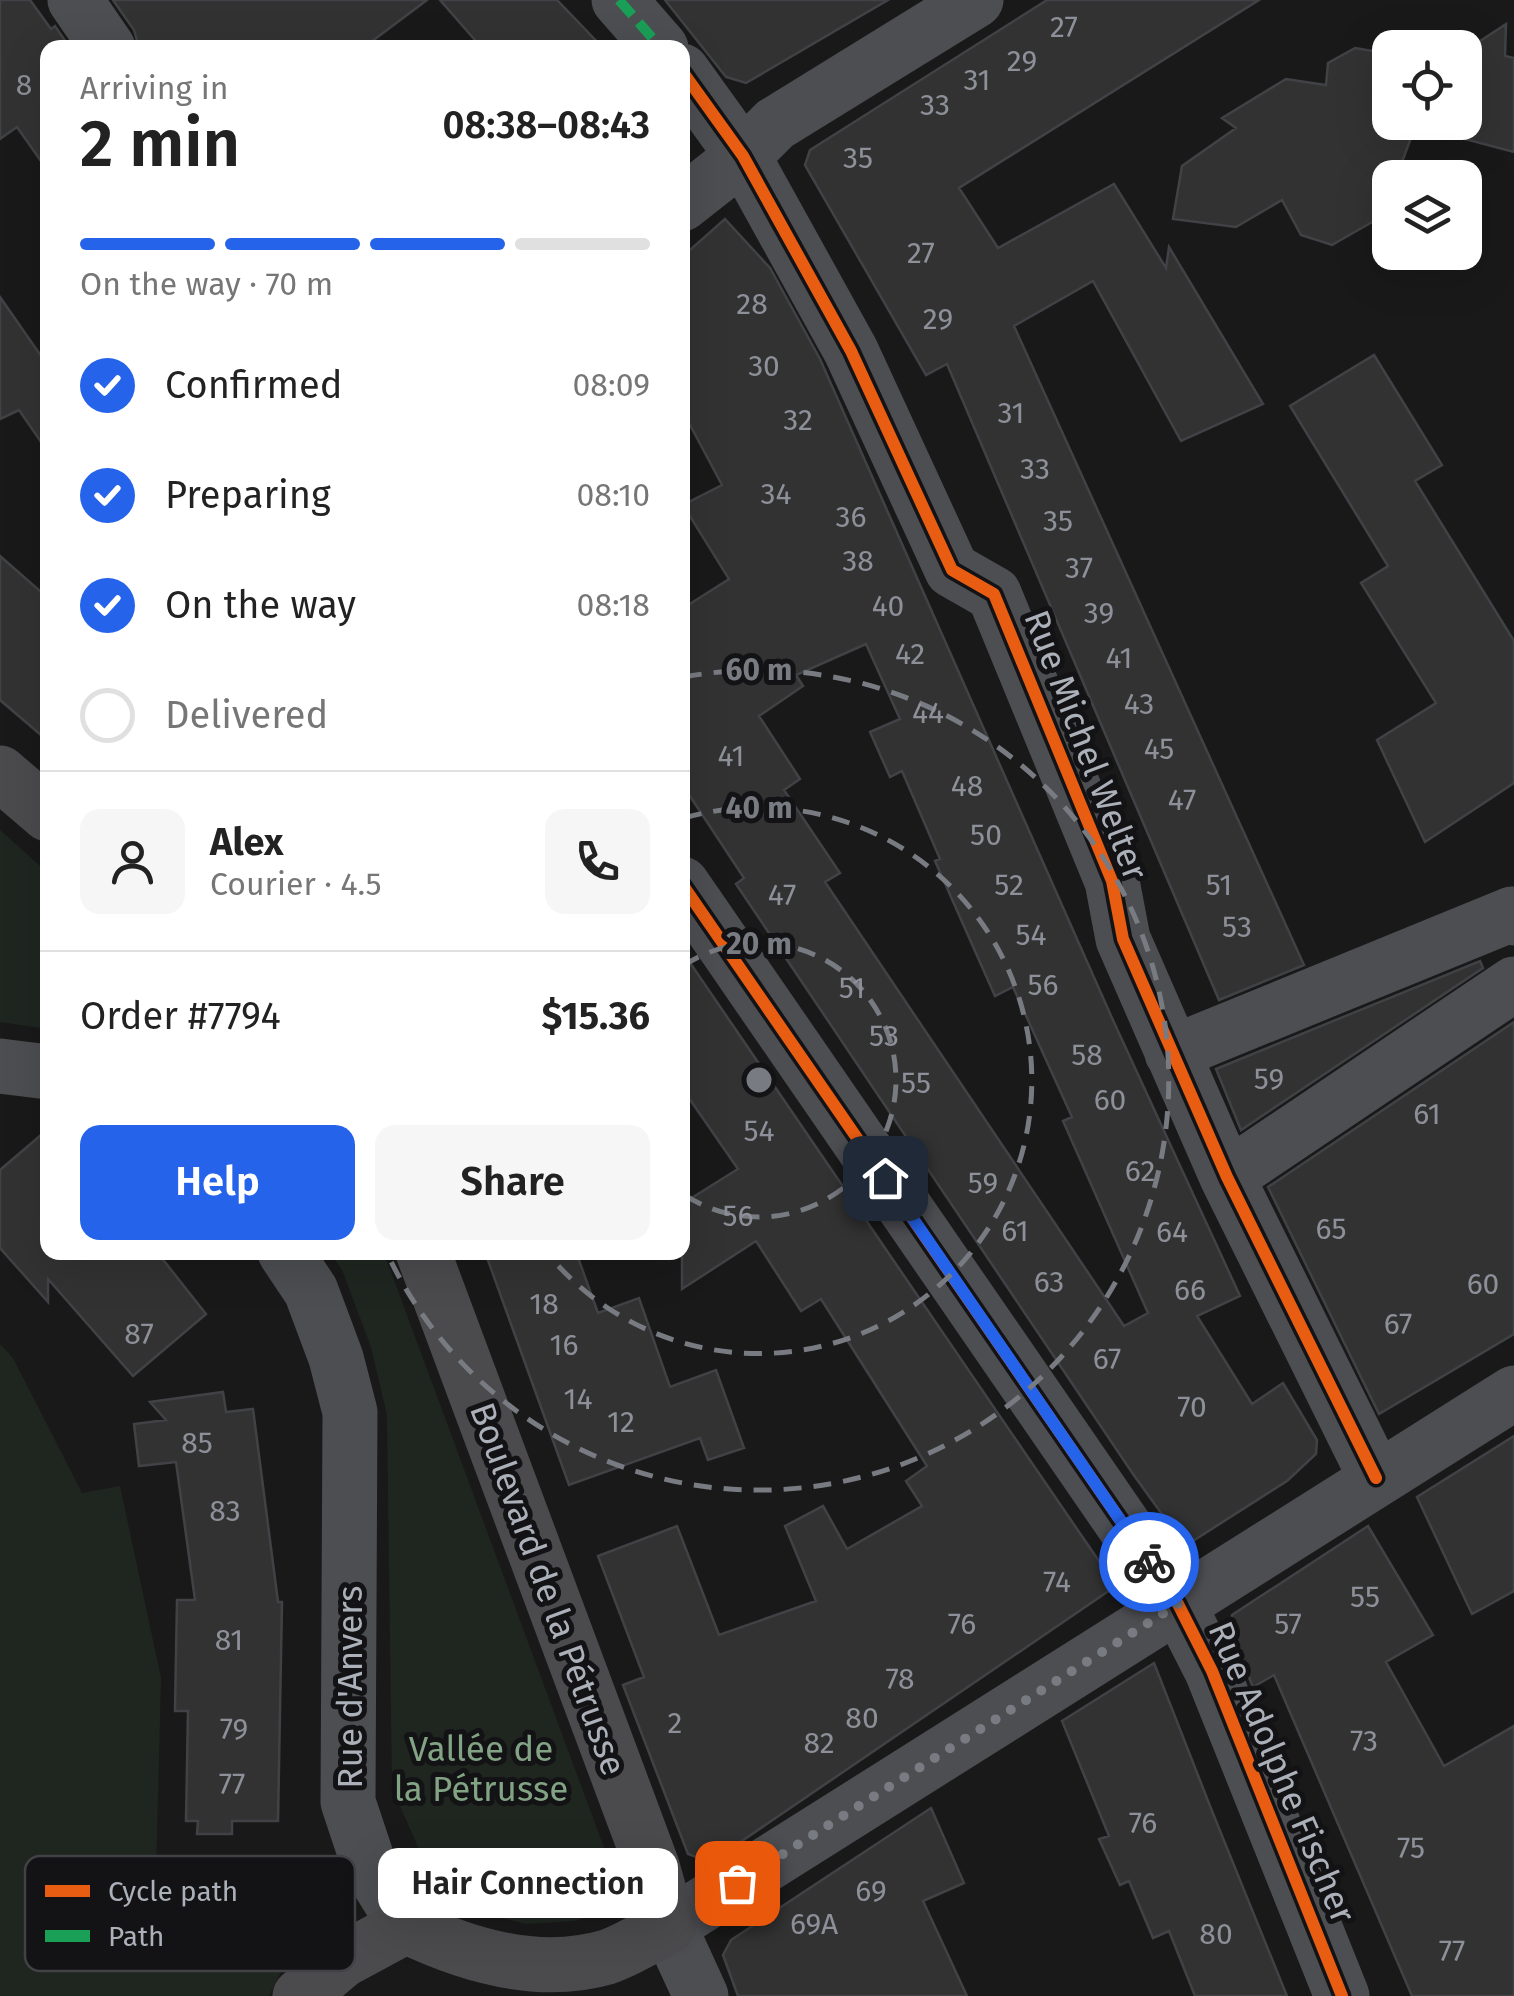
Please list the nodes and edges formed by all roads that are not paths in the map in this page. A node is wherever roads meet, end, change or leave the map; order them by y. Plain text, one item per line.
1 (75, 0) edge
2 (618, 0) edge
3 (976, 0) edge
4 (102, 40) edge
5 (654, 40) edge
6 (690, 82) edge
7 (743, 156) junction
8 (690, 198) edge
9 (0, 774) edge
10 (40, 807) edge
11 (690, 896) edge
12 (1514, 918) edge
13 (1514, 984) edge
14 (1172, 1054) junction
15 (0, 1066) edge
16 (40, 1071) edge
17 (1227, 1177) junction
18 (290, 1260) edge
19 (427, 1260) edge
20 (1514, 1392) edge
21 (1376, 1478) junction
22 (1178, 1604) junction
23 (406, 1926) junction
24 (670, 1926) junction
25 (355, 1954) edge
26 (328, 1971) edge
27 (300, 1996) edge
28 (701, 1996) edge
29 (1342, 1996) edge

1 - 4 street
2 - 5 street
3 - 7 street
6 - 7 street, Rue Michel Welter
7 - 8 street
7 - 14 street, Rue Michel Welter
9 - 10 main road
11 - 22 street, Rue Adolphe Fischer
12 - 14 street
13 - 17 street
14 - 17 street, Rue Michel Welter
15 - 16 street
17 - 21 street, Rue Michel Welter
18 - 23 street, Rue d'Anvers
19 - 24 main road, Boulevard de la Pétrusse
20 - 21 street
21 - 22 street
22 - 24 street
22 - 29 street, Rue Adolphe Fischer
23 - 24 main road
23 - 25 main road
24 - 28 street
26 - 27 main road

